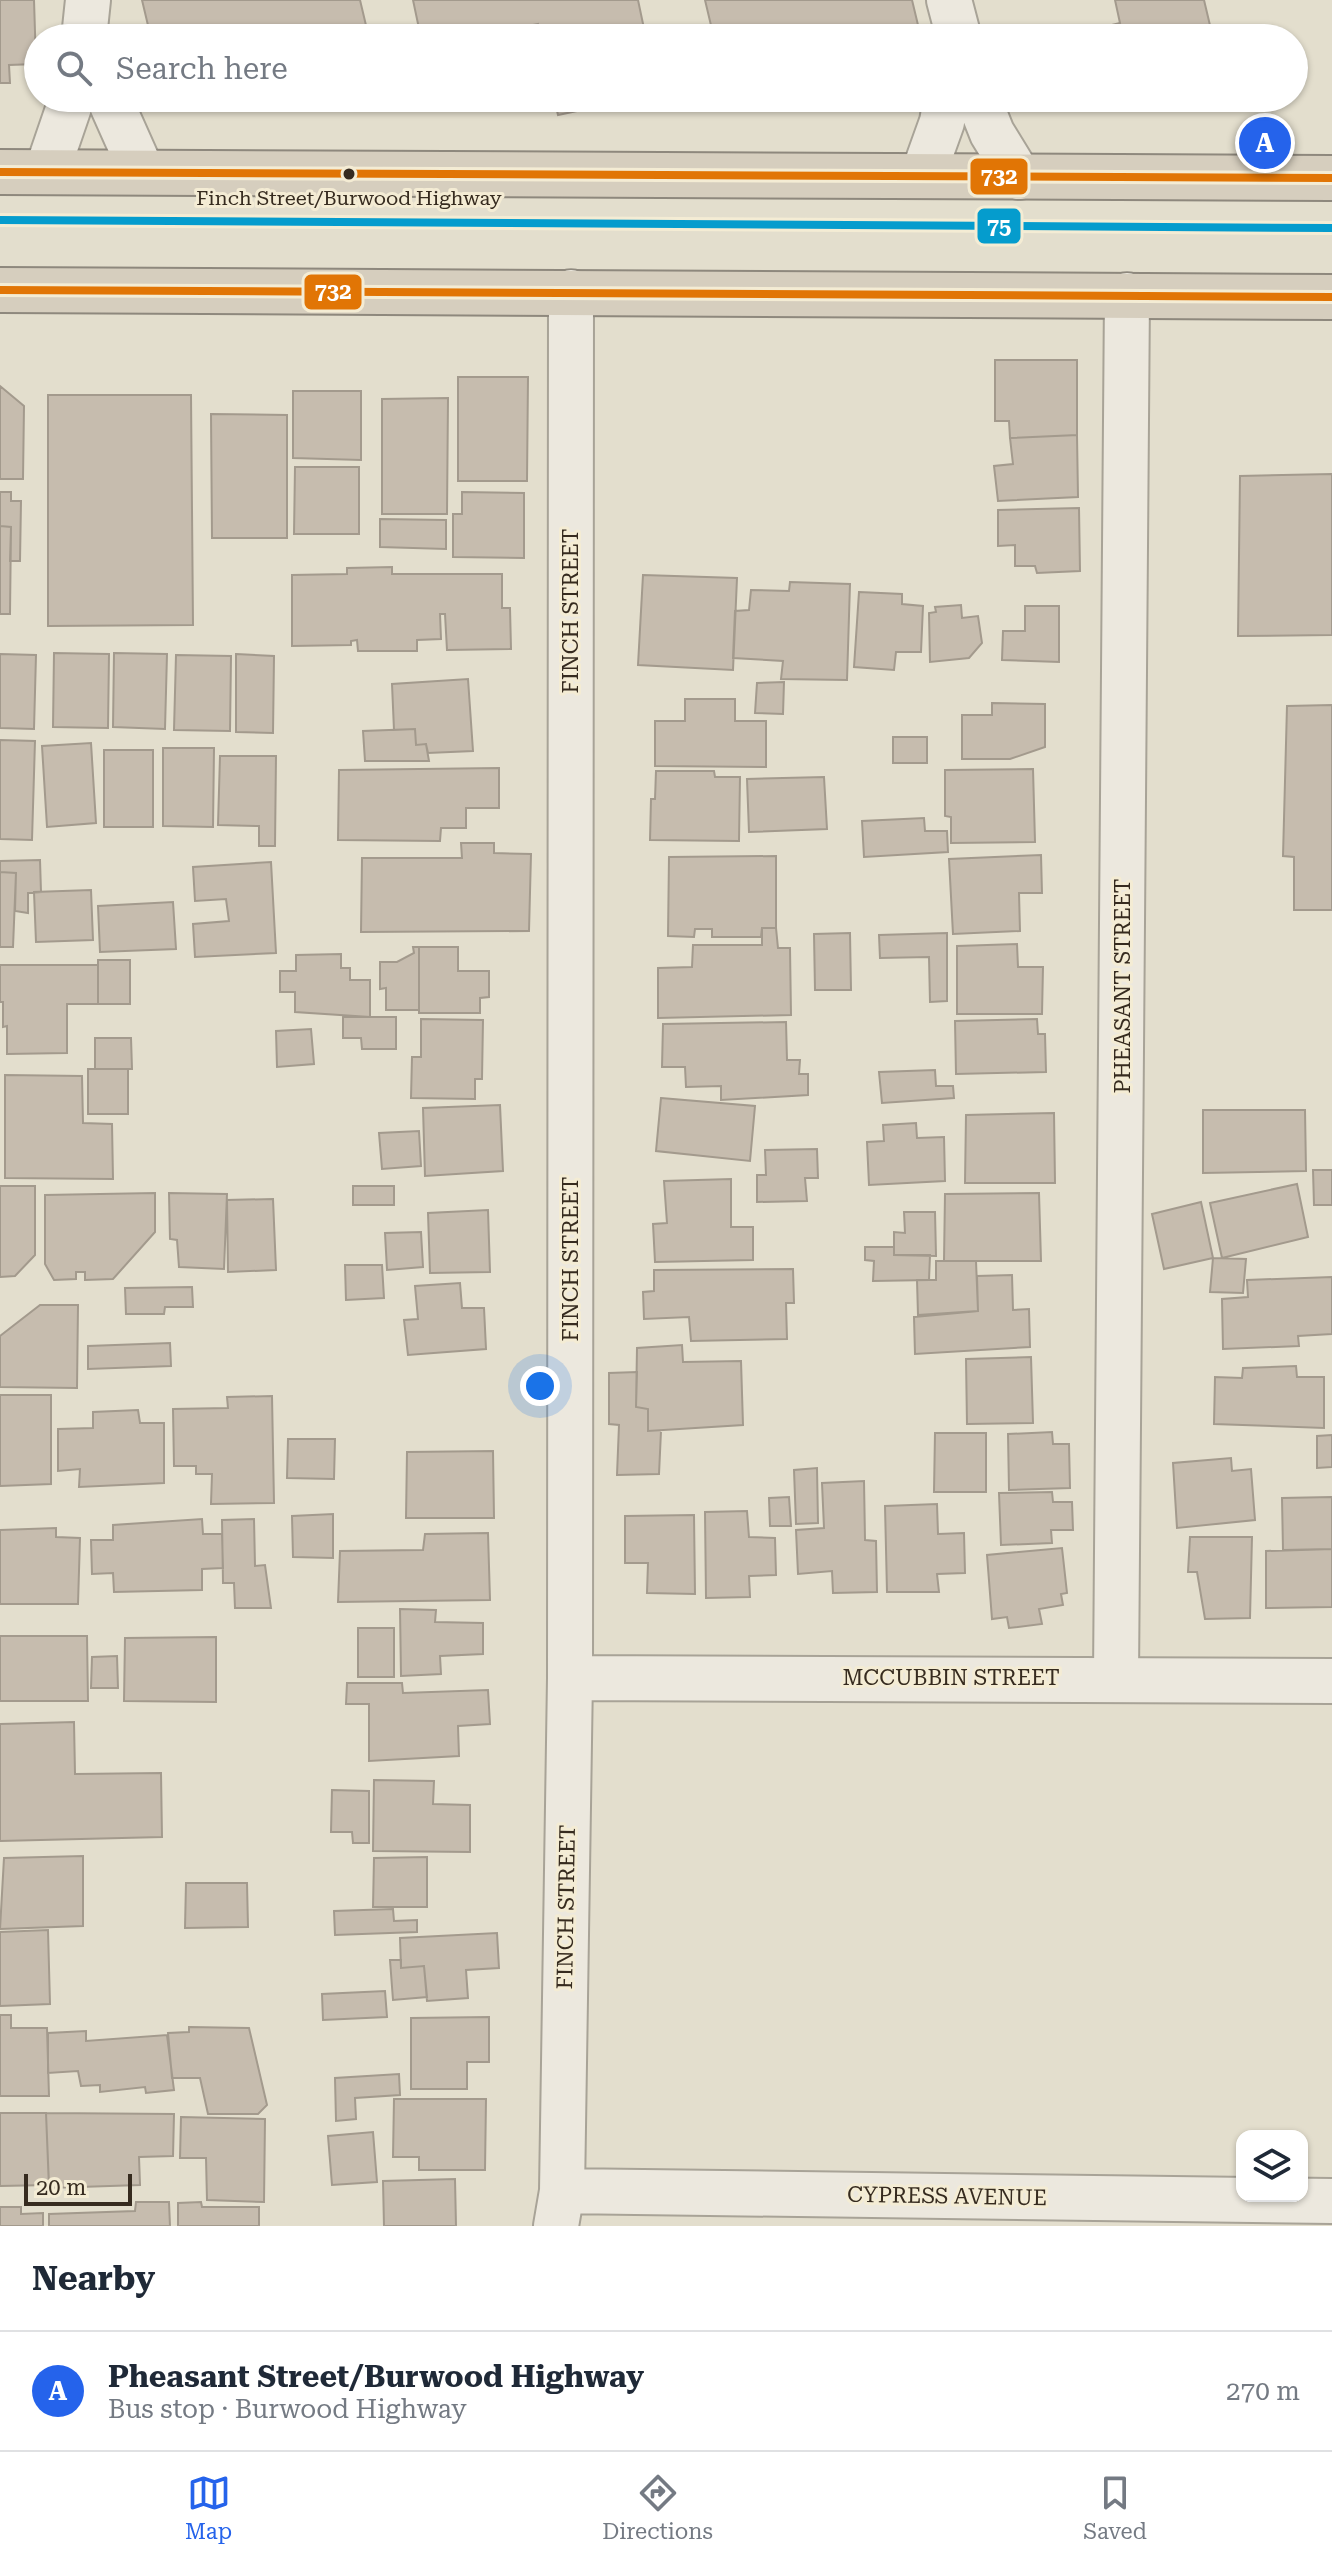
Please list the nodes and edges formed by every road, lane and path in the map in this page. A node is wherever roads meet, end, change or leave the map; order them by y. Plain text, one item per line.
1 (67, 112) edge
2 (115, 112) edge
3 (944, 112) edge
4 (984, 112) edge
5 (47, 171) junction
6 (0, 172) edge
7 (142, 172) junction
8 (923, 175) junction
9 (1019, 177) junction
10 (1332, 178) edge
11 (0, 290) edge
12 (571, 292) junction
13 (1127, 295) junction
14 (1332, 297) edge
15 (1116, 1677) junction
16 (570, 1678) junction
17 (1332, 1681) edge
18 (1332, 2201) edge
19 (559, 2209) edge
20 (951, 2211) edge

1 - 5 street
2 - 7 street
3 - 8 street
4 - 9 street
5 - 6 highway
5 - 7 highway
7 - 8 highway
8 - 9 highway
9 - 10 highway
11 - 12 highway
12 - 13 highway
12 - 16 street, FINCH STREET
13 - 14 highway
13 - 15 street, PHEASANT STREET
15 - 16 street, MCCUBBIN STREET
15 - 17 street, MCCUBBIN STREET
16 - 19 street, FINCH STREET
18 - 20 street, CYPRESS AVENUE
19 - 20 street, CYPRESS AVENUE

